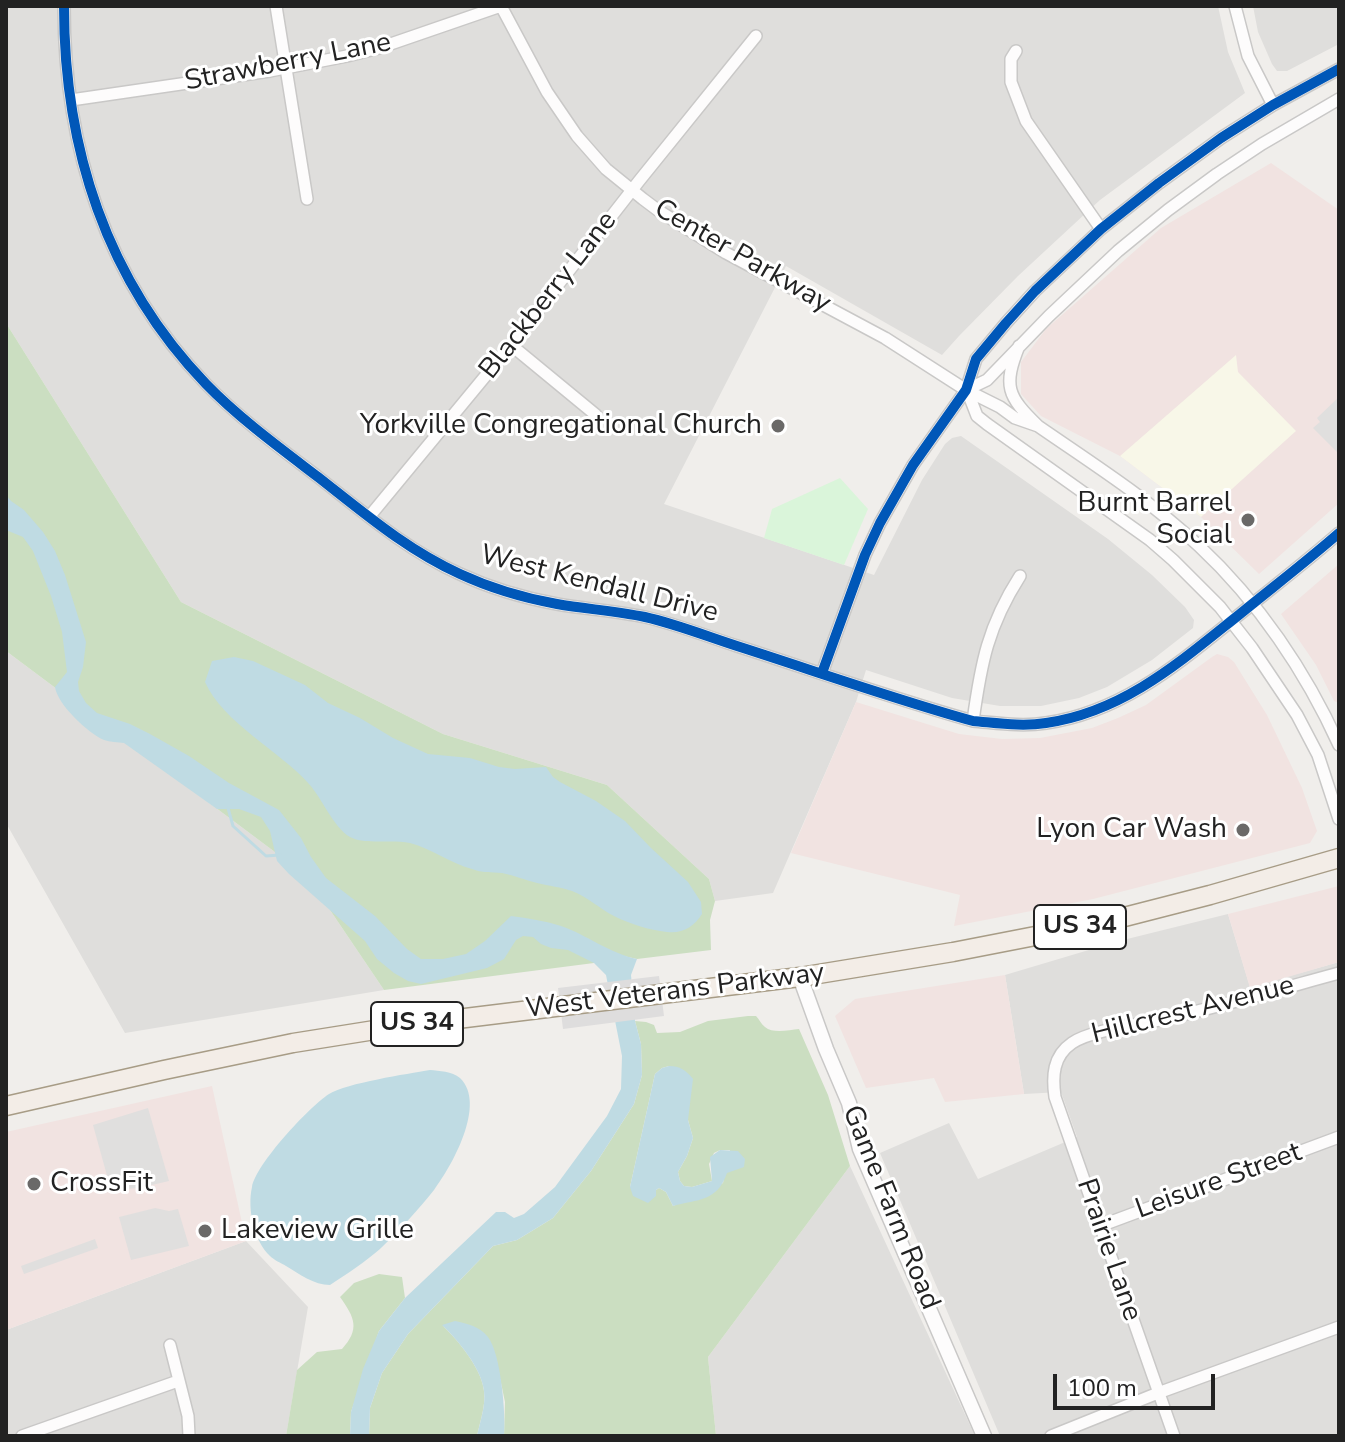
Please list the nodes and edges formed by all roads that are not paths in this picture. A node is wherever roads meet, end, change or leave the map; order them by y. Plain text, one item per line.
1 (64, 6) edge
2 (276, 6) edge
3 (501, 6) edge
4 (1235, 6) edge
5 (756, 36) dead end
6 (1016, 51) dead end
7 (285, 68) junction
8 (1339, 69) edge
9 (1339, 99) edge
10 (71, 100) junction
11 (1273, 105) junction
12 (632, 190) junction
13 (307, 199) dead end
14 (1101, 229) junction
15 (511, 345) junction
16 (1019, 346) junction
17 (966, 390) junction
18 (596, 415) dead end
19 (1038, 426) junction
20 (369, 517) junction
21 (1339, 533) edge
22 (1020, 576) dead end
23 (1252, 604) junction
24 (1232, 620) junction
25 (822, 673) junction
26 (973, 721) junction
27 (1339, 745) edge
28 (1339, 819) edge
29 (1339, 858) edge
30 (1339, 973) edge
31 (800, 977) junction
32 (1055, 1062) joint
33 (6, 1106) edge
34 (1339, 1137) edge
35 (1100, 1226) junction
36 (1339, 1327) edge
37 (170, 1345) dead end
38 (178, 1381) junction
39 (1158, 1393) junction
40 (22, 1436) edge
41 (189, 1436) edge
42 (984, 1436) edge
43 (1051, 1436) edge
44 (1174, 1436) edge

1 - 10 street, West Kendall Drive
2 - 7 street
3 - 7 street, Strawberry Lane
3 - 12 street, Center Parkway
4 - 11 street
5 - 12 street, Blackberry Lane
6 - 14 street
7 - 10 street, Strawberry Lane
7 - 13 street
8 - 11 street
9 - 16 street
10 - 20 street, West Kendall Drive
11 - 14 street
12 - 15 street, Blackberry Lane
12 - 17 street, Center Parkway
14 - 17 street
15 - 18 street
15 - 20 street, Blackberry Lane
16 - 17 street
16 - 19 street, Center Parkway
17 - 19 street, Center Parkway
17 - 24 street, Center Parkway
17 - 25 street
19 - 23 street, Center Parkway
20 - 25 street, West Kendall Drive
21 - 23 street, West Kendall Drive
22 - 26 street
23 - 24 street, West Kendall Drive
23 - 27 street, Center Parkway
24 - 26 street, West Kendall Drive
24 - 28 street, Center Parkway
25 - 26 street, West Kendall Drive
29 - 31 main road, West Veterans Parkway / US 34
30 - 32 street, Hillcrest Avenue
31 - 33 main road, West Veterans Parkway / US 34
31 - 42 street, Game Farm Road
32 - 35 street, Prairie Lane
34 - 35 street, Leisure Street
35 - 39 street, Prairie Lane
36 - 39 street
37 - 38 street
38 - 40 street
38 - 41 street
39 - 43 street
39 - 44 street, Prairie Lane

